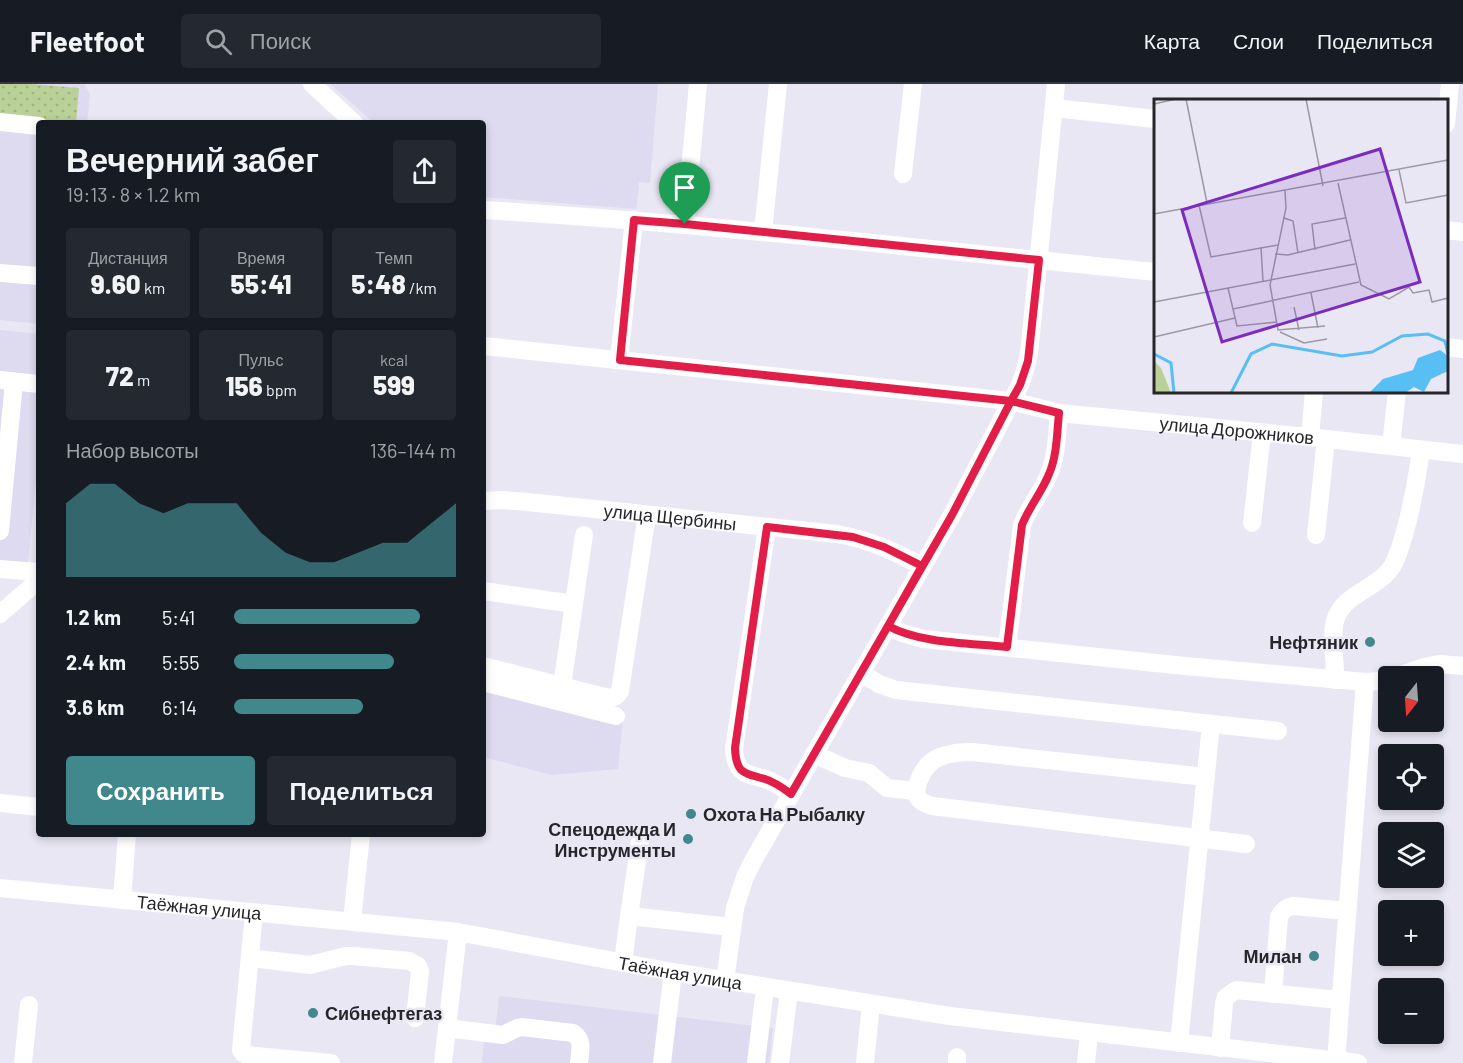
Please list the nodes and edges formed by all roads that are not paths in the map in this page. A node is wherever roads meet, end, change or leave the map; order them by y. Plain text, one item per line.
1 (312, 84) edge
2 (698, 84) edge
3 (778, 84) edge
4 (913, 84) edge
5 (1056, 84) edge
6 (1454, 95) edge
7 (1053, 108) junction
8 (1448, 117) edge
9 (1154, 119) edge
10 (351, 120) edge
11 (0, 122) edge
12 (36, 126) edge
13 (903, 174) dead end
14 (486, 210) edge
15 (634, 220) junction
16 (685, 224) junction
17 (1448, 230) edge
18 (763, 232) junction
19 (1463, 232) edge
20 (1039, 260) junction
21 (1154, 272) edge
22 (0, 273) edge
23 (36, 276) edge
24 (486, 346) edge
25 (1448, 347) edge
26 (1463, 349) edge
27 (620, 360) junction
28 (7, 381) edge
29 (36, 384) edge
30 (1314, 393) edge
31 (1397, 393) edge
32 (1011, 401) junction
33 (1059, 413) junction
34 (1262, 433) junction
35 (1318, 438) junction
36 (1391, 446) junction
37 (1421, 450) junction
38 (1463, 454) edge
39 (486, 501) edge
40 (647, 515) junction
41 (1252, 523) dead end
42 (767, 527) junction
43 (0, 531) edge
44 (584, 534) dead end
45 (1316, 535) dead end
46 (922, 566) junction
47 (0, 569) edge
48 (36, 582) edge
49 (36, 583) edge
50 (486, 591) edge
51 (574, 604) junction
52 (0, 614) edge
53 (888, 626) junction
54 (1007, 647) junction
55 (1432, 666) edge
56 (1463, 666) edge
57 (486, 667) edge
58 (861, 673) junction
59 (1335, 680) junction
60 (1378, 681) edge
61 (1365, 682) junction
62 (486, 683) edge
63 (562, 686) junction
64 (616, 716) dead end
65 (1211, 724) junction
66 (1278, 731) dead end
67 (814, 754) junction
68 (1206, 777) junction
69 (916, 791) junction
70 (791, 794) junction
71 (0, 803) edge
72 (36, 807) edge
73 (127, 837) edge
74 (361, 837) edge
75 (1200, 838) junction
76 (640, 841) dead end
77 (1246, 844) dead end
78 (0, 888) edge
79 (122, 900) junction
80 (1347, 911) junction
81 (254, 913) junction
82 (629, 916) junction
83 (352, 921) junction
84 (732, 927) junction
85 (458, 932) junction
86 (250, 958) junction
87 (623, 963) junction
88 (673, 972) junction
89 (725, 981) junction
90 (765, 988) junction
91 (789, 991) junction
92 (1273, 994) junction
93 (1340, 1000) junction
94 (871, 1004) junction
95 (29, 1005) dead end
96 (415, 1018) dead end
97 (447, 1028) junction
98 (1089, 1032) junction
99 (1179, 1043) junction
100 (1220, 1048) junction
101 (1278, 1059) edge
102 (1335, 1061) junction
103 (23, 1063) edge
104 (331, 1063) edge
105 (443, 1063) edge
106 (579, 1063) edge
107 (662, 1063) edge
108 (756, 1063) edge
109 (780, 1063) edge
110 (865, 1063) edge
111 (1086, 1063) edge
112 (1358, 1063) edge

1 - 10 street
2 - 16 street
3 - 18 street
4 - 13 street
5 - 7 street
6 - 8 street
7 - 9 street
7 - 20 street
11 - 12 street
14 - 15 street
15 - 16 street
15 - 27 street
16 - 18 street
17 - 19 street
18 - 20 street
20 - 21 street
20 - 32 street
22 - 23 street
24 - 27 street, улица Дорожников
25 - 26 street
27 - 32 street, улица Дорожников
28 - 29 street
28 - 43 street
30 - 35 street
31 - 36 street
32 - 33 street, улица Дорожников
32 - 46 street
33 - 34 street, улица Дорожников
33 - 54 street
34 - 35 street, улица Дорожников
34 - 41 street
35 - 36 street, улица Дорожников
35 - 45 street
36 - 37 street, улица Дорожников
37 - 38 street, улица Дорожников
37 - 59 street
39 - 40 street, улица Щербины
40 - 42 street, улица Щербины
40 - 63 street
42 - 46 street, улица Щербины
42 - 70 street
44 - 51 street
46 - 53 street
47 - 48 street
49 - 52 street
50 - 51 street
51 - 63 street
53 - 54 street
53 - 58 street
54 - 59 street
55 - 56 street
57 - 63 street
58 - 65 street
58 - 67 street
59 - 61 street
60 - 61 street
61 - 80 street
62 - 64 street
65 - 66 street
65 - 68 street
67 - 69 street
67 - 70 street
68 - 69 street
68 - 75 street
69 - 75 street
70 - 84 street
71 - 72 street
73 - 79 street
74 - 83 street
75 - 77 street
75 - 99 street
76 - 82 street
78 - 79 street, Таёжная улица
79 - 81 street, Таёжная улица
80 - 92 street
80 - 93 street
81 - 83 street, Таёжная улица
81 - 86 street
82 - 84 street
82 - 87 street
83 - 85 street, Таёжная улица
84 - 89 street
85 - 87 street, Таёжная улица
85 - 97 street
86 - 96 street
86 - 104 street
87 - 88 street, Таёжная улица
88 - 89 street, Таёжная улица
88 - 107 street
89 - 90 street, Таёжная улица
90 - 91 street, Таёжная улица
90 - 108 street
91 - 94 street, Таёжная улица
91 - 109 street
92 - 93 street
92 - 100 street
93 - 102 street
94 - 98 street, Таёжная улица
94 - 110 street
95 - 103 street
97 - 105 street
97 - 106 street
98 - 99 street, Таёжная улица
98 - 111 street
99 - 100 street, Таёжная улица
100 - 101 street, Таёжная улица
101 - 102 street, Таёжная улица
102 - 112 street, Таёжная улица

